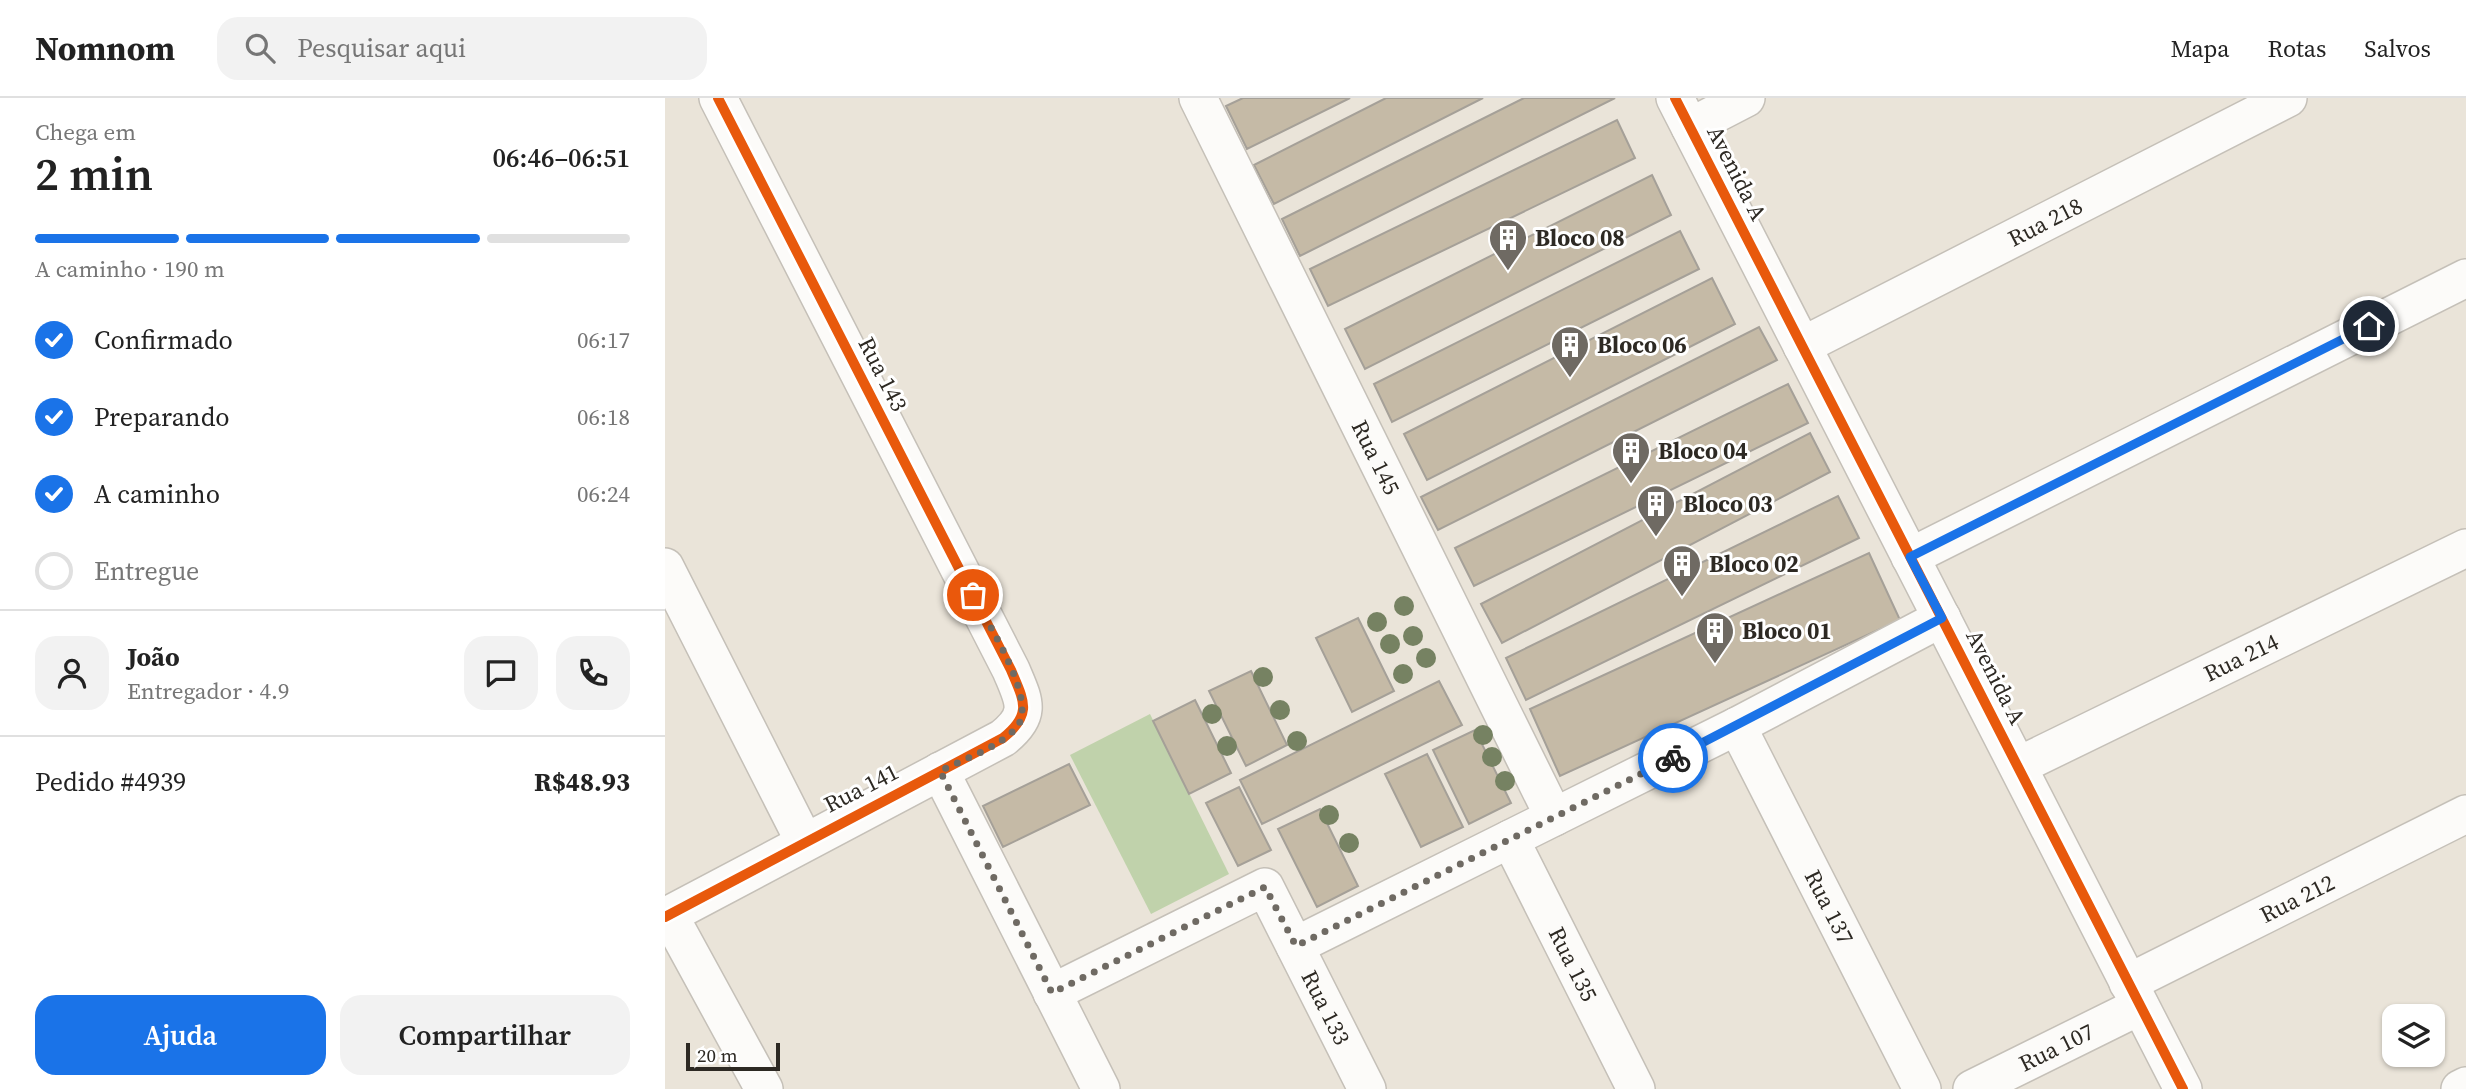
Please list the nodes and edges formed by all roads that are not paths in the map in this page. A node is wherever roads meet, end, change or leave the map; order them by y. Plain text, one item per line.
1 (718, 98) edge
2 (1198, 98) edge
3 (1746, 98) edge
4 (2288, 98) edge
5 (1683, 112) edge
6 (2466, 278) edge
7 (1802, 346) junction
8 (2466, 548) edge
9 (1910, 557) junction
10 (665, 567) edge
11 (1942, 618) junction
12 (1011, 670) joint
13 (1737, 726) junction
14 (2018, 766) junction
15 (940, 771) junction
16 (2466, 814) edge
17 (1554, 817) junction
18 (1510, 839) junction
19 (804, 841) junction
20 (667, 916) edge
21 (1296, 946) junction
22 (1052, 993) junction
23 (2134, 994) junction
24 (2466, 1086) edge
25 (764, 1089) edge
26 (1101, 1089) edge
27 (1367, 1089) edge
28 (1636, 1089) edge
29 (1922, 1089) edge
30 (1972, 1089) edge
31 (2183, 1089) edge
32 (2461, 1089) edge

1 - 12 street, Rua 143
2 - 17 street, Rua 145
3 - 5 street
4 - 7 street, Rua 218
5 - 7 street, Avenida A
6 - 9 street
7 - 9 street, Avenida A
8 - 14 street, Rua 214
9 - 11 street, Avenida A
10 - 19 street
11 - 13 street
11 - 14 street, Avenida A
12 - 15 street, Rua 141
13 - 17 street
13 - 29 street, Rua 137
14 - 23 street, Avenida A
15 - 19 street, Rua 141
15 - 22 street
16 - 23 street, Rua 212
17 - 18 street
18 - 21 street
18 - 28 street, Rua 135
19 - 20 street, Rua 141
20 - 25 street
21 - 22 street, Rua 133
21 - 27 street, Rua 133
22 - 26 street
23 - 30 street, Rua 107
23 - 31 street, Avenida A
24 - 32 street

